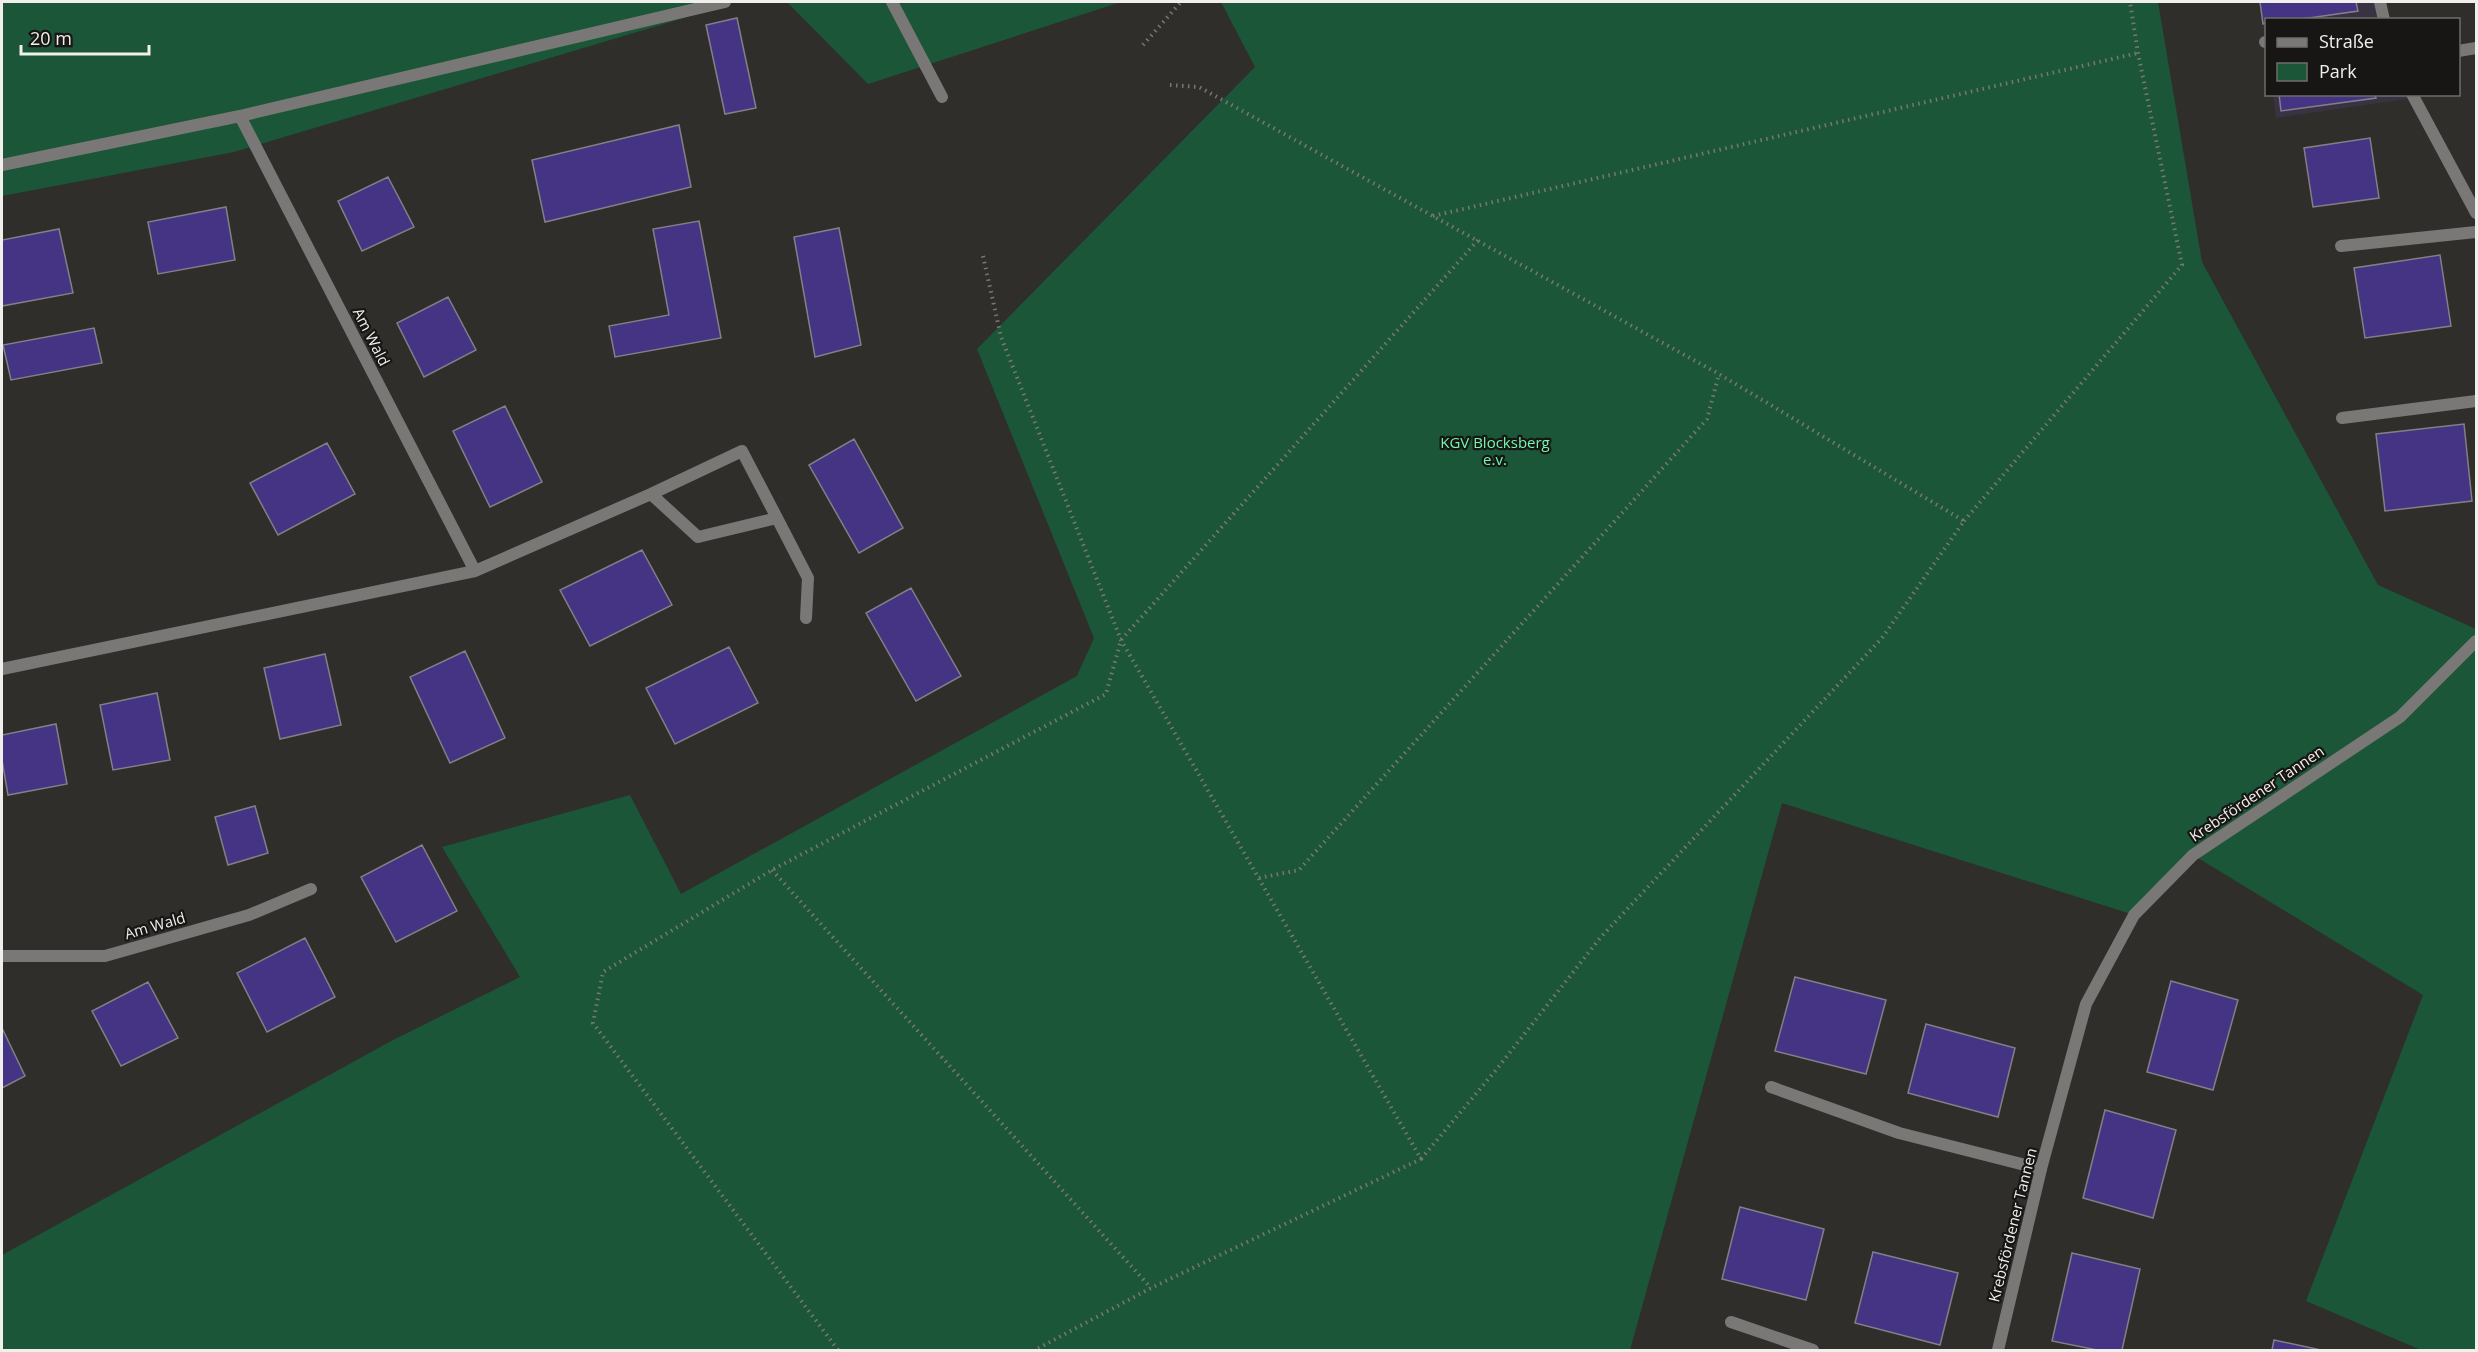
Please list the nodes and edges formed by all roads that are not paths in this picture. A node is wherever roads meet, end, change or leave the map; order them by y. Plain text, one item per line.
1 (725, 2) edge
2 (892, 2) edge
3 (2380, 2) edge
4 (2384, 18) edge
5 (2476, 48) edge
6 (2460, 51) edge
7 (2413, 96) edge
8 (942, 97) dead end
9 (240, 116) junction
10 (2, 165) edge
11 (2476, 213) edge
12 (2476, 232) edge
13 (2341, 246) dead end
14 (2476, 401) edge
15 (2342, 418) dead end
16 (651, 494) junction
17 (777, 518) junction
18 (475, 571) junction
19 (806, 618) dead end
20 (2476, 641) edge
21 (2, 669) edge
22 (311, 889) dead end
23 (2, 956) edge
24 (1771, 1087) dead end
25 (2041, 1169) junction
26 (1731, 1322) dead end
27 (1812, 1350) edge
28 (1998, 1350) edge

1 - 9 street
2 - 8 street
3 - 4 street
5 - 6 street
7 - 11 street
9 - 10 street
9 - 18 street, Am Wald
12 - 13 street
14 - 15 street
16 - 17 street
16 - 17 street
16 - 18 street
17 - 19 street
18 - 21 street
20 - 25 street, Krebsfördener Tannen
22 - 23 street, Am Wald
24 - 25 street
25 - 28 street, Krebsfördener Tannen
26 - 27 street

